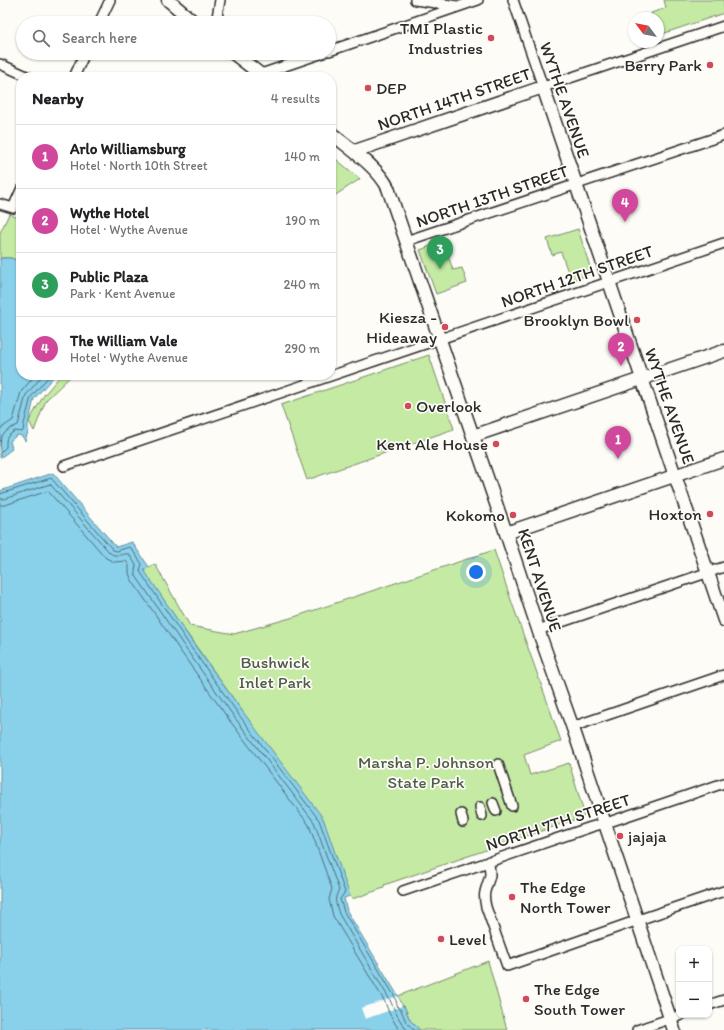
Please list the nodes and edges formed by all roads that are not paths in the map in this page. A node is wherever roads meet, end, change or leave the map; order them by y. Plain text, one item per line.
1 (110, 0) edge
2 (168, 0) edge
3 (220, 0) edge
4 (415, 0) edge
5 (478, 0) edge
6 (513, 0) edge
7 (458, 6) junction
8 (102, 16) edge
9 (187, 16) edge
10 (217, 16) edge
11 (724, 26) edge
12 (336, 49) edge
13 (82, 60) edge
14 (242, 60) edge
15 (304, 60) edge
16 (0, 64) edge
17 (18, 72) edge
18 (76, 72) edge
19 (257, 72) edge
20 (273, 72) edge
21 (543, 87) junction
22 (724, 134) edge
23 (336, 137) edge
24 (355, 152) junction
25 (577, 184) junction
26 (16, 201) edge
27 (0, 204) edge
28 (406, 241) junction
29 (724, 243) edge
30 (610, 282) junction
31 (440, 339) junction
32 (724, 351) edge
33 (336, 374) edge
34 (642, 379) junction
35 (318, 380) edge
36 (473, 436) junction
37 (724, 458) edge
38 (64, 466) dead end
39 (675, 475) junction
40 (506, 533) junction
41 (724, 567) edge
42 (708, 572) junction
43 (724, 620) edge
44 (538, 630) junction
45 (724, 675) edge
46 (572, 727) junction
47 (498, 764) dead end
48 (724, 783) edge
49 (512, 806) dead end
50 (604, 823) junction
51 (489, 862) junction
52 (402, 891) dead end
53 (724, 891) edge
54 (638, 920) junction
55 (724, 1000) edge
56 (712, 1004) edge
57 (675, 1021) edge
58 (637, 1030) edge

1 - 8 street
2 - 9 main road
3 - 10 street
4 - 7 street
5 - 7 street
6 - 21 street, WYTHE AVENUE
7 - 12 street
11 - 21 street, NORTH 14TH STREET
13 - 18 street
14 - 19 main road
15 - 20 street
16 - 17 street
21 - 24 main road, NORTH 14TH STREET
21 - 25 main road, WYTHE AVENUE
22 - 25 street, NORTH 13TH STREET
23 - 24 main road, KENT AVENUE
24 - 28 main road, KENT AVENUE
25 - 28 street, NORTH 13TH STREET
25 - 30 main road, WYTHE AVENUE
26 - 27 street
28 - 31 main road, KENT AVENUE
29 - 30 street, NORTH 12TH STREET
30 - 31 street, NORTH 12TH STREET
30 - 34 main road, WYTHE AVENUE
31 - 33 street, NORTH 12TH STREET
31 - 36 main road, KENT AVENUE
32 - 34 main road
34 - 36 main road
34 - 39 main road, WYTHE AVENUE
35 - 38 street, NORTH 12TH STREET
36 - 40 main road, KENT AVENUE
37 - 39 main road
39 - 40 main road
39 - 42 main road, WYTHE AVENUE
40 - 44 main road, KENT AVENUE
41 - 42 street
42 - 43 main road, WYTHE AVENUE
42 - 44 street
44 - 46 main road, KENT AVENUE
45 - 46 street
46 - 50 main road, KENT AVENUE
47 - 49 street
48 - 50 street, NORTH 7TH STREET
50 - 51 street, NORTH 7TH STREET
50 - 54 main road, KENT AVENUE
51 - 52 street, NORTH 7TH STREET
51 - 54 street
53 - 54 street
54 - 57 main road, KENT AVENUE
55 - 56 street
57 - 58 street

